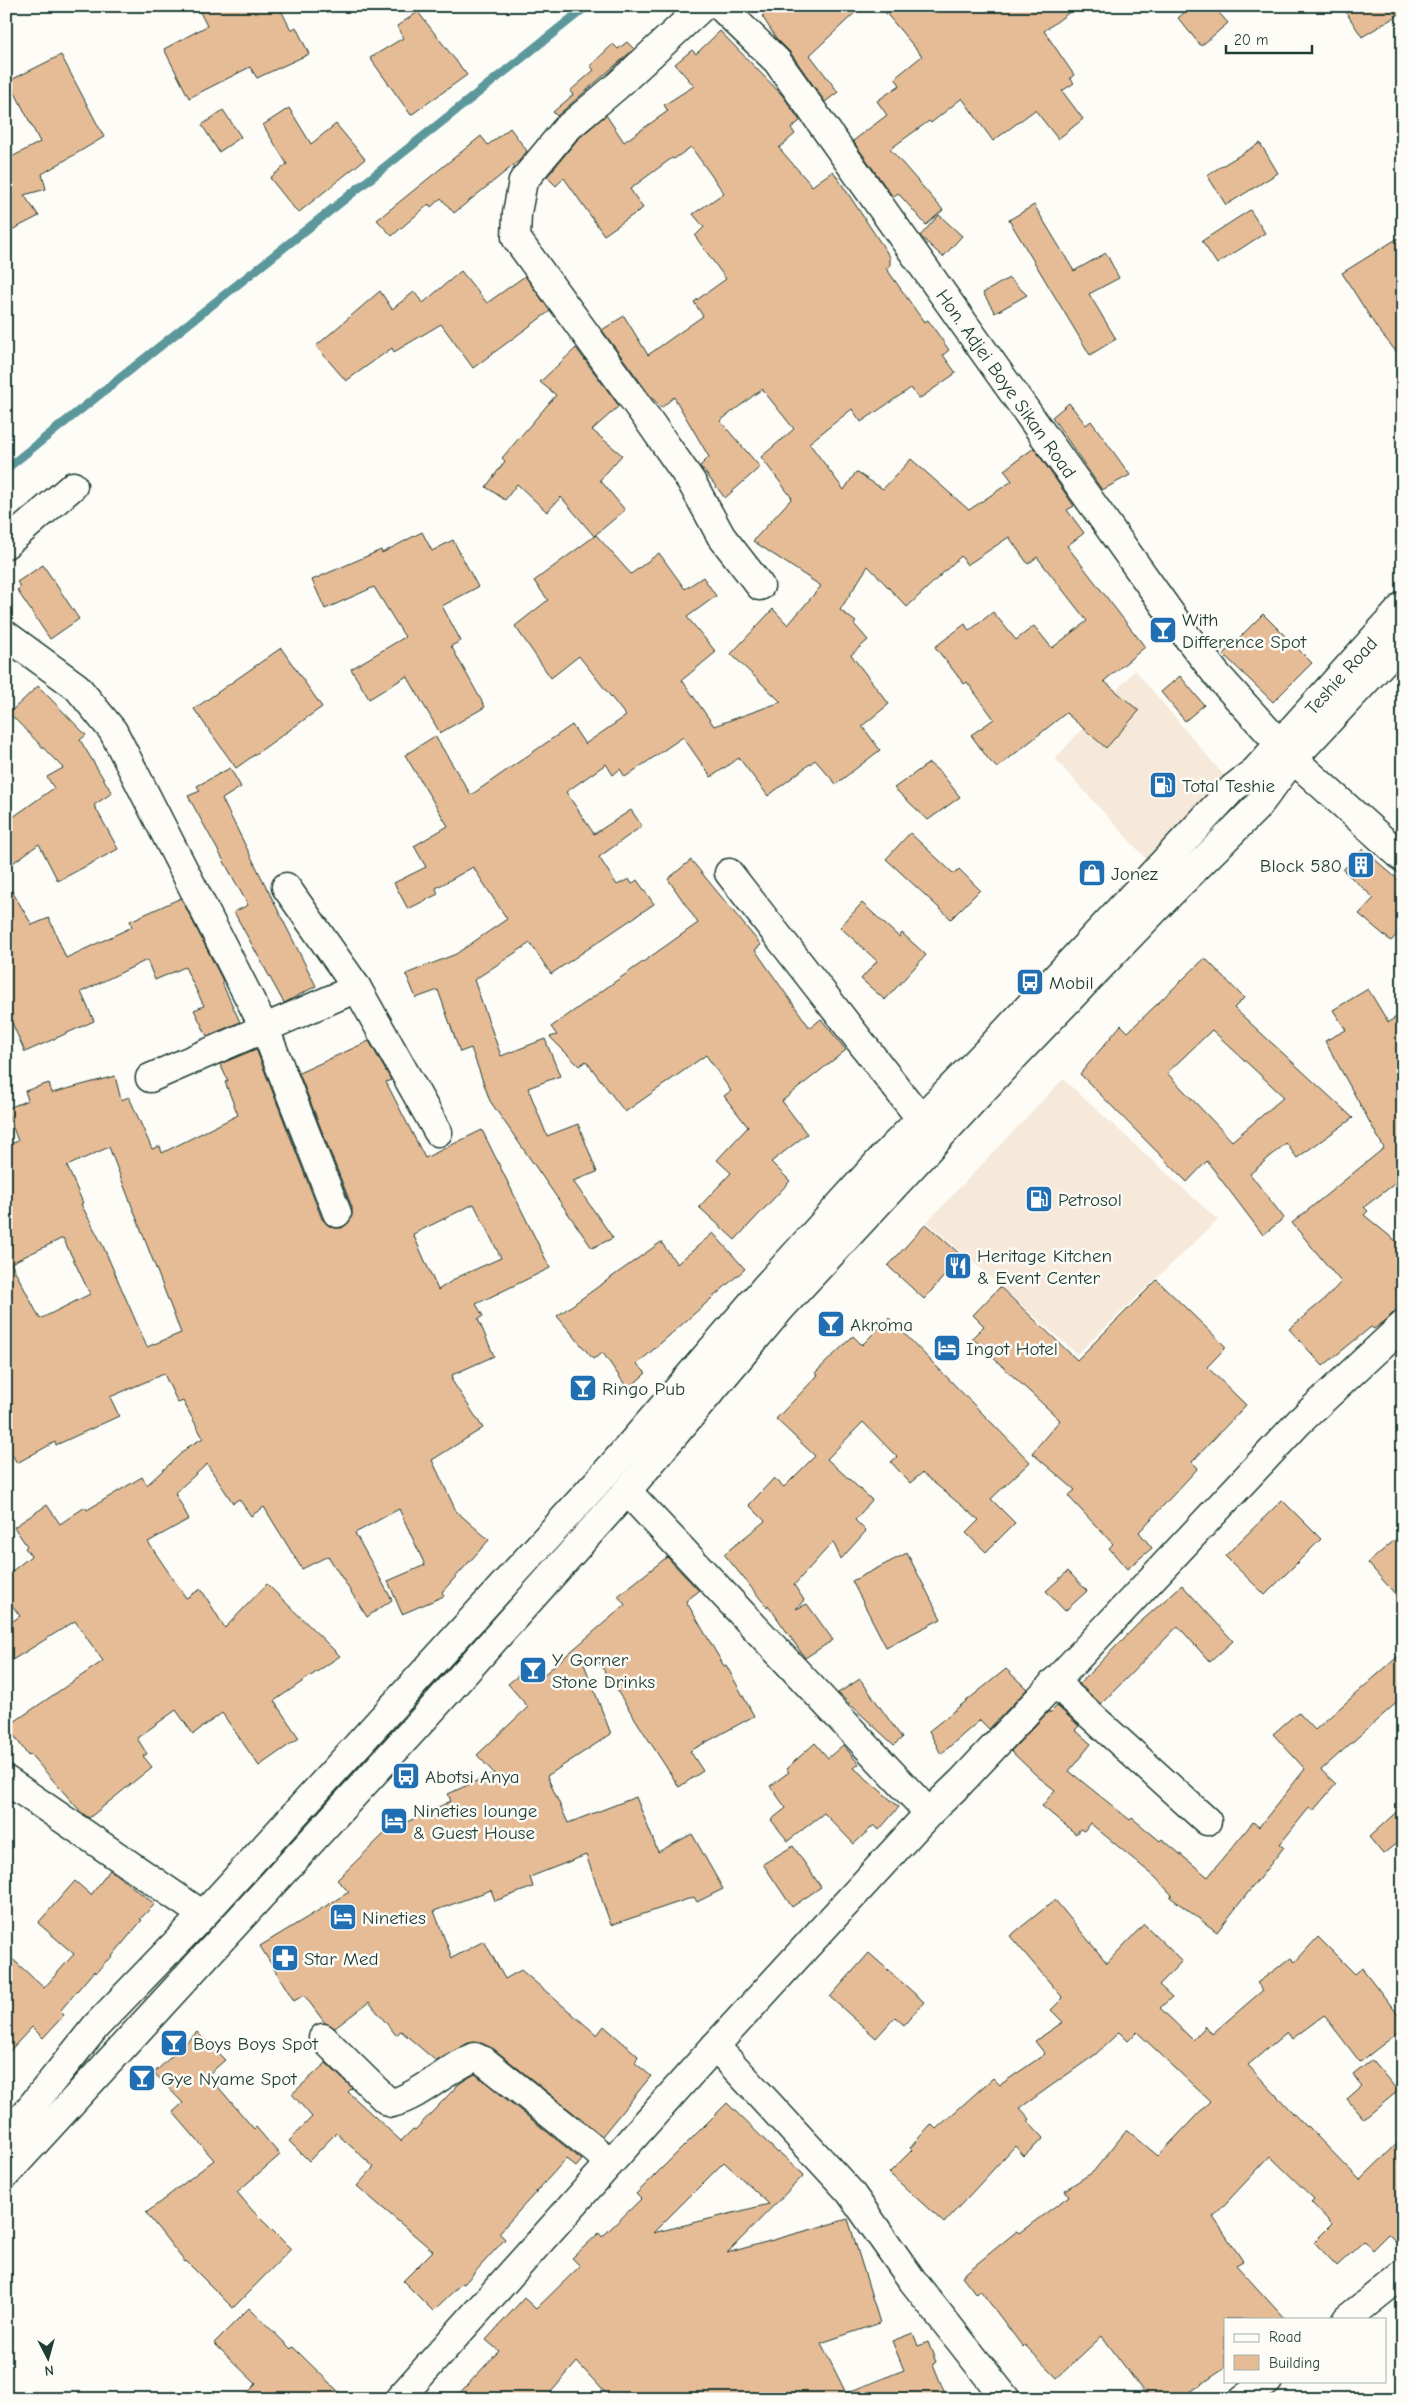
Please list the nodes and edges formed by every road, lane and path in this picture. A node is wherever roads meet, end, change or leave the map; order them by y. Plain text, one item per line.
1 (704, 6) edge
2 (720, 6) edge
3 (73, 486) dead end
4 (6, 544) edge
5 (760, 586) dead end
6 (1403, 606) edge
7 (6, 635) edge
8 (1403, 640) edge
9 (1286, 752) junction
10 (1403, 858) edge
11 (729, 873) dead end
12 (286, 886) dead end
13 (357, 988) junction
14 (265, 1029) junction
15 (150, 1078) dead end
16 (920, 1118) junction
17 (438, 1132) dead end
18 (337, 1213) dead end
19 (1403, 1325) edge
20 (627, 1491) junction
21 (1054, 1682) junction
22 (6, 1780) edge
23 (929, 1813) junction
24 (1207, 1821) dead end
25 (203, 1915) junction
26 (323, 2038) dead end
27 (715, 2046) junction
28 (6, 2138) edge
29 (610, 2162) junction
30 (6, 2174) edge
31 (1403, 2274) edge
32 (1347, 2318) edge
33 (1267, 2382) edge
34 (399, 2399) edge
35 (1006, 2399) edge
36 (1243, 2399) edge

1 - 5 street
2 - 9 street, Hon. Adjei Boye Sikan Road
3 - 4 street
6 - 9 street, Teshie Road
7 - 14 street
8 - 9 street, Teshie Road
9 - 10 street, Hon. Adjei Boye Sikan Road
9 - 16 street
9 - 20 street
11 - 16 street
12 - 13 street
13 - 14 street
13 - 17 street
14 - 15 street
14 - 18 street
16 - 25 street
19 - 21 street
20 - 23 street
20 - 30 street
21 - 23 street
21 - 24 street
22 - 25 street
23 - 27 street
25 - 28 street
26 - 29 street
27 - 29 street
27 - 35 street
29 - 34 street
31 - 32 street
33 - 36 street

